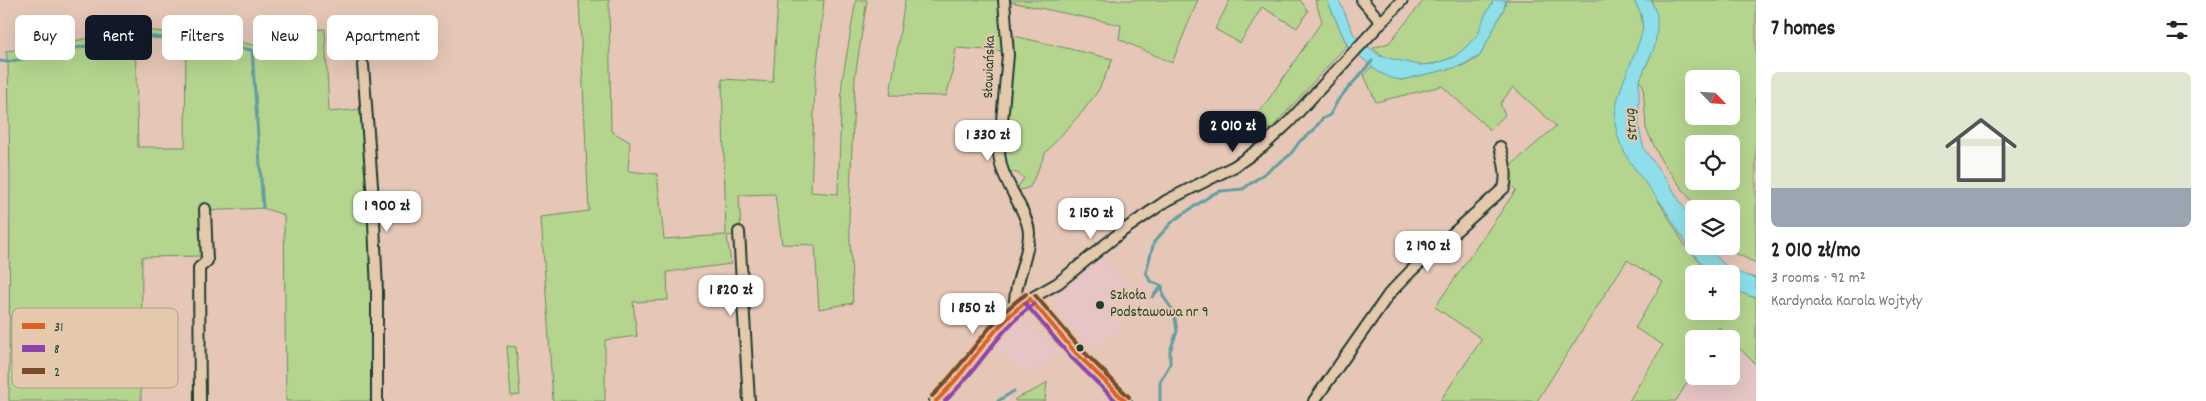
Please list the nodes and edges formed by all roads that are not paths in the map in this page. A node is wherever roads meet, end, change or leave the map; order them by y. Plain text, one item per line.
1 (1004, 0) edge
2 (1362, 0) edge
3 (1402, 0) edge
4 (1378, 26) junction
5 (363, 66) dead end
6 (1500, 147) dead end
7 (205, 209) dead end
8 (739, 232) dead end
9 (1025, 303) junction
10 (200, 401) edge
11 (377, 401) edge
12 (749, 401) edge
13 (936, 401) edge
14 (1125, 401) edge
15 (1314, 401) edge

1 - 9 street, Słowiańska
2 - 4 street
3 - 4 street
4 - 9 street
5 - 11 street
6 - 15 street
7 - 10 street
8 - 12 street
9 - 13 street
9 - 14 street

